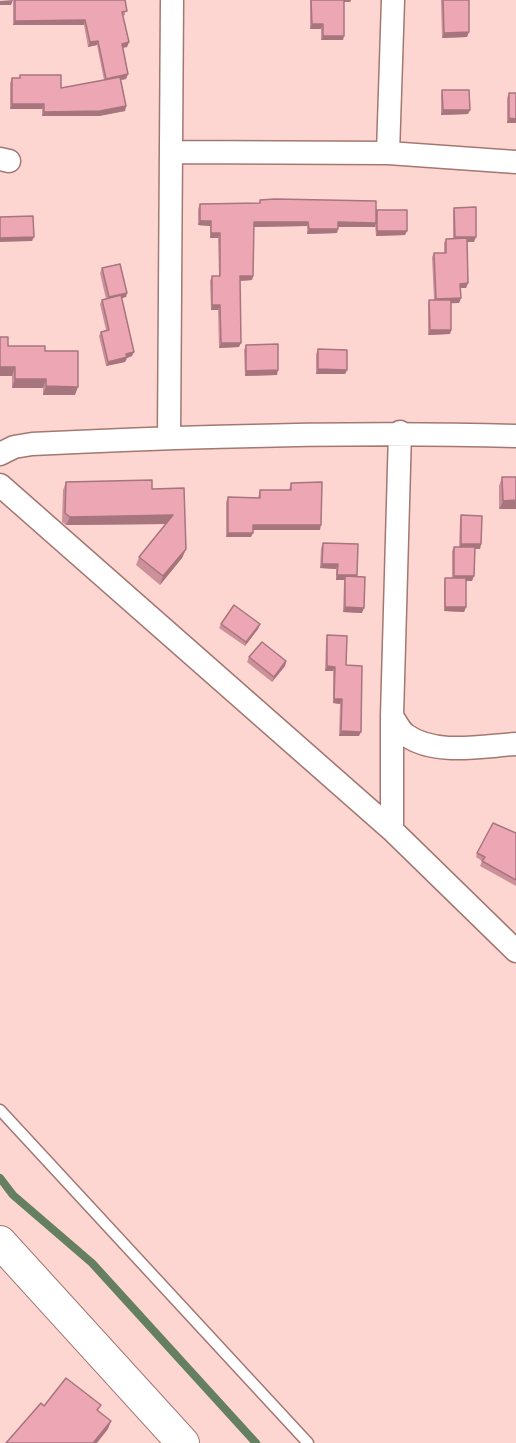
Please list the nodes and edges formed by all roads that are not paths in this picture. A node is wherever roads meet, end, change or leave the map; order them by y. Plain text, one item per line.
1 (172, 0) edge
2 (393, 0) edge
3 (173, 152) junction
4 (388, 153) junction
5 (516, 162) edge
6 (400, 432) junction
7 (516, 436) edge
8 (169, 437) junction
9 (0, 454) edge
10 (0, 485) edge
11 (392, 716) junction
12 (516, 744) edge
13 (392, 830) junction
14 (516, 951) edge
15 (0, 1110) edge
16 (1, 1244) edge
17 (183, 1443) edge
18 (308, 1443) edge

1 - 3 street
2 - 4 street
3 - 4 street
3 - 8 street
4 - 5 street
6 - 7 street
6 - 8 street
6 - 11 street
8 - 9 street
10 - 13 street
11 - 12 street
11 - 13 street
13 - 14 street
15 - 18 lane
16 - 17 street

